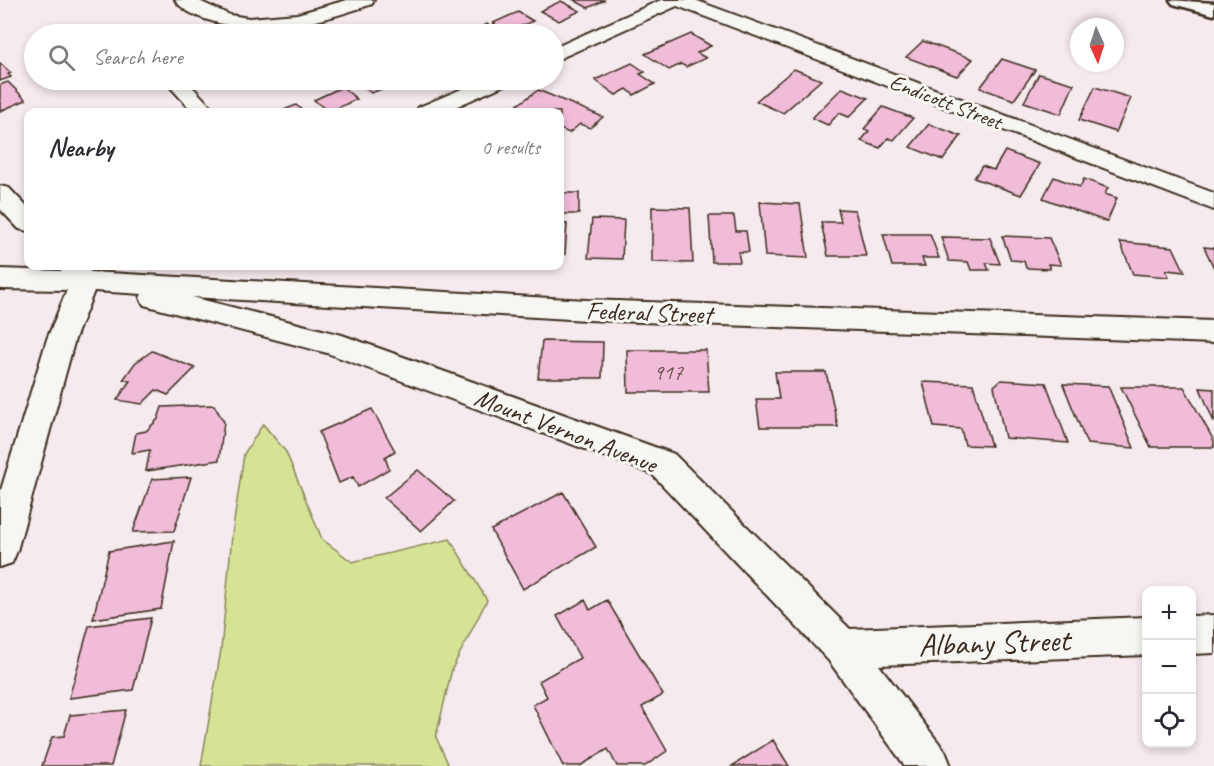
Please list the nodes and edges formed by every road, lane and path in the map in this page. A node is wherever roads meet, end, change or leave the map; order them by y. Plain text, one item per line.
1 (184, 0) edge
2 (365, 0) edge
3 (677, 0) edge
4 (1180, 0) edge
5 (1214, 9) edge
6 (564, 51) edge
7 (184, 90) edge
8 (477, 90) edge
9 (201, 108) edge
10 (436, 108) edge
11 (0, 194) edge
12 (1214, 202) edge
13 (24, 219) edge
14 (85, 271) edge
15 (0, 279) edge
16 (1214, 332) edge
17 (0, 551) edge
18 (1214, 634) edge
19 (1196, 635) edge
20 (1142, 636) edge
21 (842, 648) junction
22 (930, 766) edge

1 - 2 street
3 - 6 street
3 - 12 street, Endicott Street
4 - 5 street
7 - 9 street
8 - 10 street
11 - 13 street
14 - 15 street
14 - 16 street, Federal Street
14 - 17 street
14 - 21 street, Mount Vernon Avenue
18 - 19 street
20 - 21 street, Albany Street
21 - 22 street, Mount Vernon Avenue

